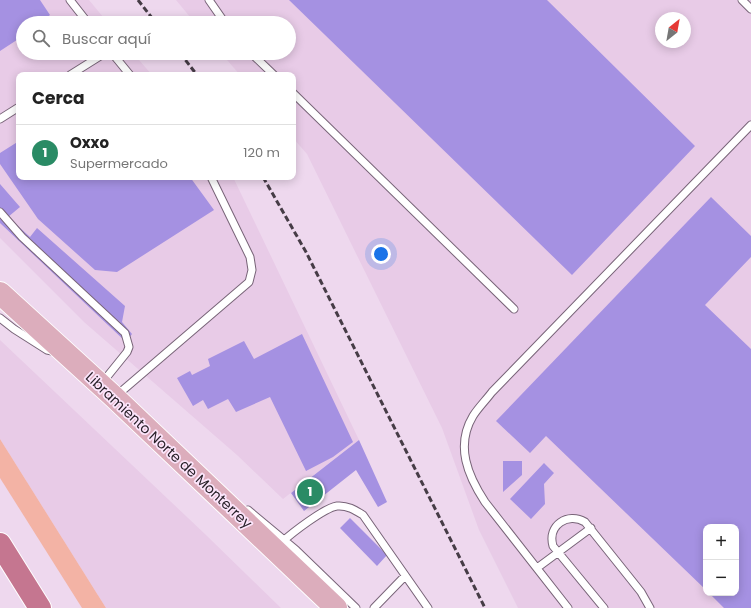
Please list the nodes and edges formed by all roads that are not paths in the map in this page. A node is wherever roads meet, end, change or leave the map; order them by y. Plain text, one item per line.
1 (70, 0) edge
2 (209, 0) edge
3 (742, 0) edge
4 (751, 8) edge
5 (83, 16) edge
6 (220, 16) edge
7 (94, 60) edge
8 (118, 60) edge
9 (259, 60) edge
10 (75, 72) edge
11 (128, 72) edge
12 (271, 72) edge
13 (296, 97) edge
14 (16, 109) edge
15 (0, 119) edge
16 (751, 125) edge
17 (212, 180) edge
18 (0, 212) edge
19 (0, 293) edge
20 (514, 309) dead end
21 (0, 318) edge
22 (68, 356) junction
23 (107, 391) junction
24 (168, 448) junction
25 (220, 488) dead end
26 (242, 505) dead end
27 (591, 528) junction
28 (0, 544) edge
29 (279, 544) junction
30 (557, 552) junction
31 (536, 568) junction
32 (405, 576) junction
33 (40, 608) edge
34 (336, 608) edge
35 (356, 608) edge
36 (374, 608) edge
37 (428, 608) edge
38 (568, 608) edge
39 (604, 608) edge
40 (650, 608) edge

1 - 5 lane
2 - 6 lane
3 - 4 lane
7 - 10 lane
8 - 11 lane
9 - 12 lane
13 - 20 lane
14 - 15 lane
16 - 31 lane
17 - 23 lane
18 - 23 lane
19 - 22 main road, Libramiento Norte de Monterrey
21 - 22 lane
22 - 23 main road, Libramiento Norte de Monterrey
23 - 24 main road, Libramiento Norte de Monterrey
24 - 25 lane
24 - 29 main road, Libramiento Norte de Monterrey
26 - 29 lane
27 - 30 lane
27 - 30 lane
27 - 40 lane
28 - 33 highway
29 - 32 lane
29 - 34 main road, Libramiento Norte de Monterrey
29 - 35 lane
30 - 31 lane
30 - 39 lane
31 - 38 lane
32 - 36 lane
32 - 37 lane

